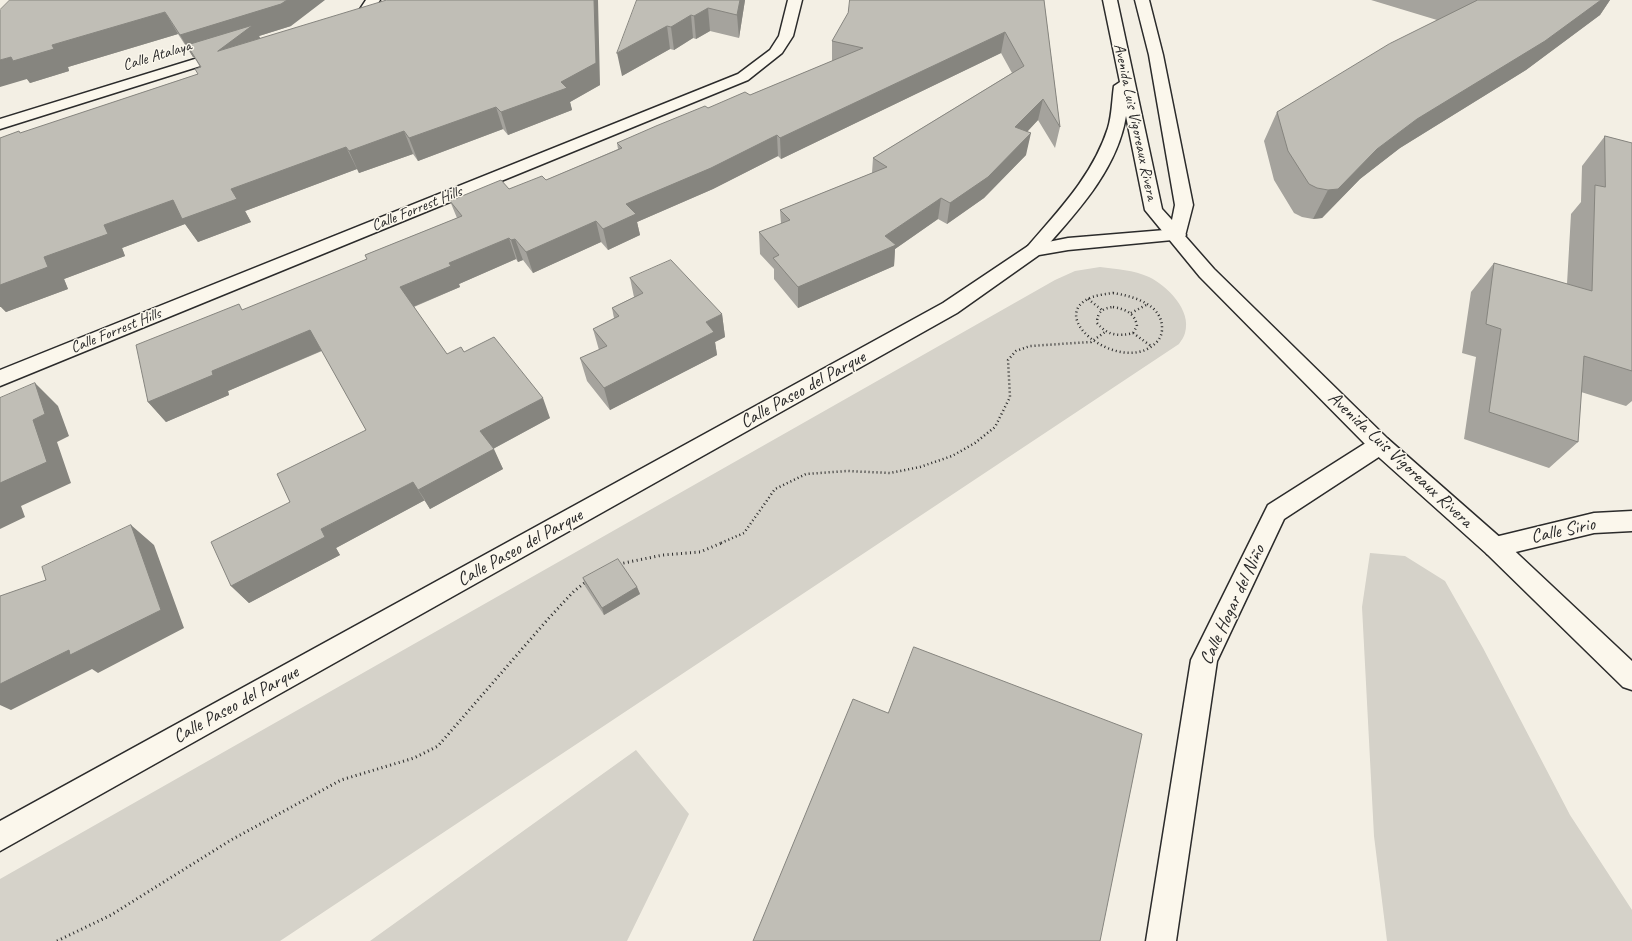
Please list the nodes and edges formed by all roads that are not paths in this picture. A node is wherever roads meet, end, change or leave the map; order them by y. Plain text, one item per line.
1 (795, 0) edge
2 (1098, 0) edge
3 (1110, 0) edge
4 (1142, 0) edge
5 (376, 4) edge
6 (352, 13) edge
7 (1115, 27) junction
8 (240, 49) edge
9 (1124, 69) junction
10 (0, 124) edge
11 (1177, 235) junction
12 (1034, 250) junction
13 (0, 378) edge
14 (1380, 445) junction
15 (1632, 521) edge
16 (1495, 547) junction
17 (1632, 678) edge
18 (0, 837) edge
19 (1160, 941) edge

1 - 13 street, Calle Forrest Hills
2 - 7 street
3 - 7 street, Avenida Luis Vigoreaux Rivera
4 - 11 street, Avenida Luis Vigoreaux Rivera
5 - 6 street
7 - 9 street, Avenida Luis Vigoreaux Rivera
8 - 10 street, Calle Atalaya
9 - 11 street, Avenida Luis Vigoreaux Rivera
9 - 12 street
11 - 12 street
11 - 14 street, Avenida Luis Vigoreaux Rivera
12 - 18 street, Calle Paseo del Parque
14 - 16 street, Avenida Luis Vigoreaux Rivera
14 - 19 street, Calle Hogar del Niño
15 - 16 street, Calle Sirio
16 - 17 street, Avenida Luis Vigoreaux Rivera

